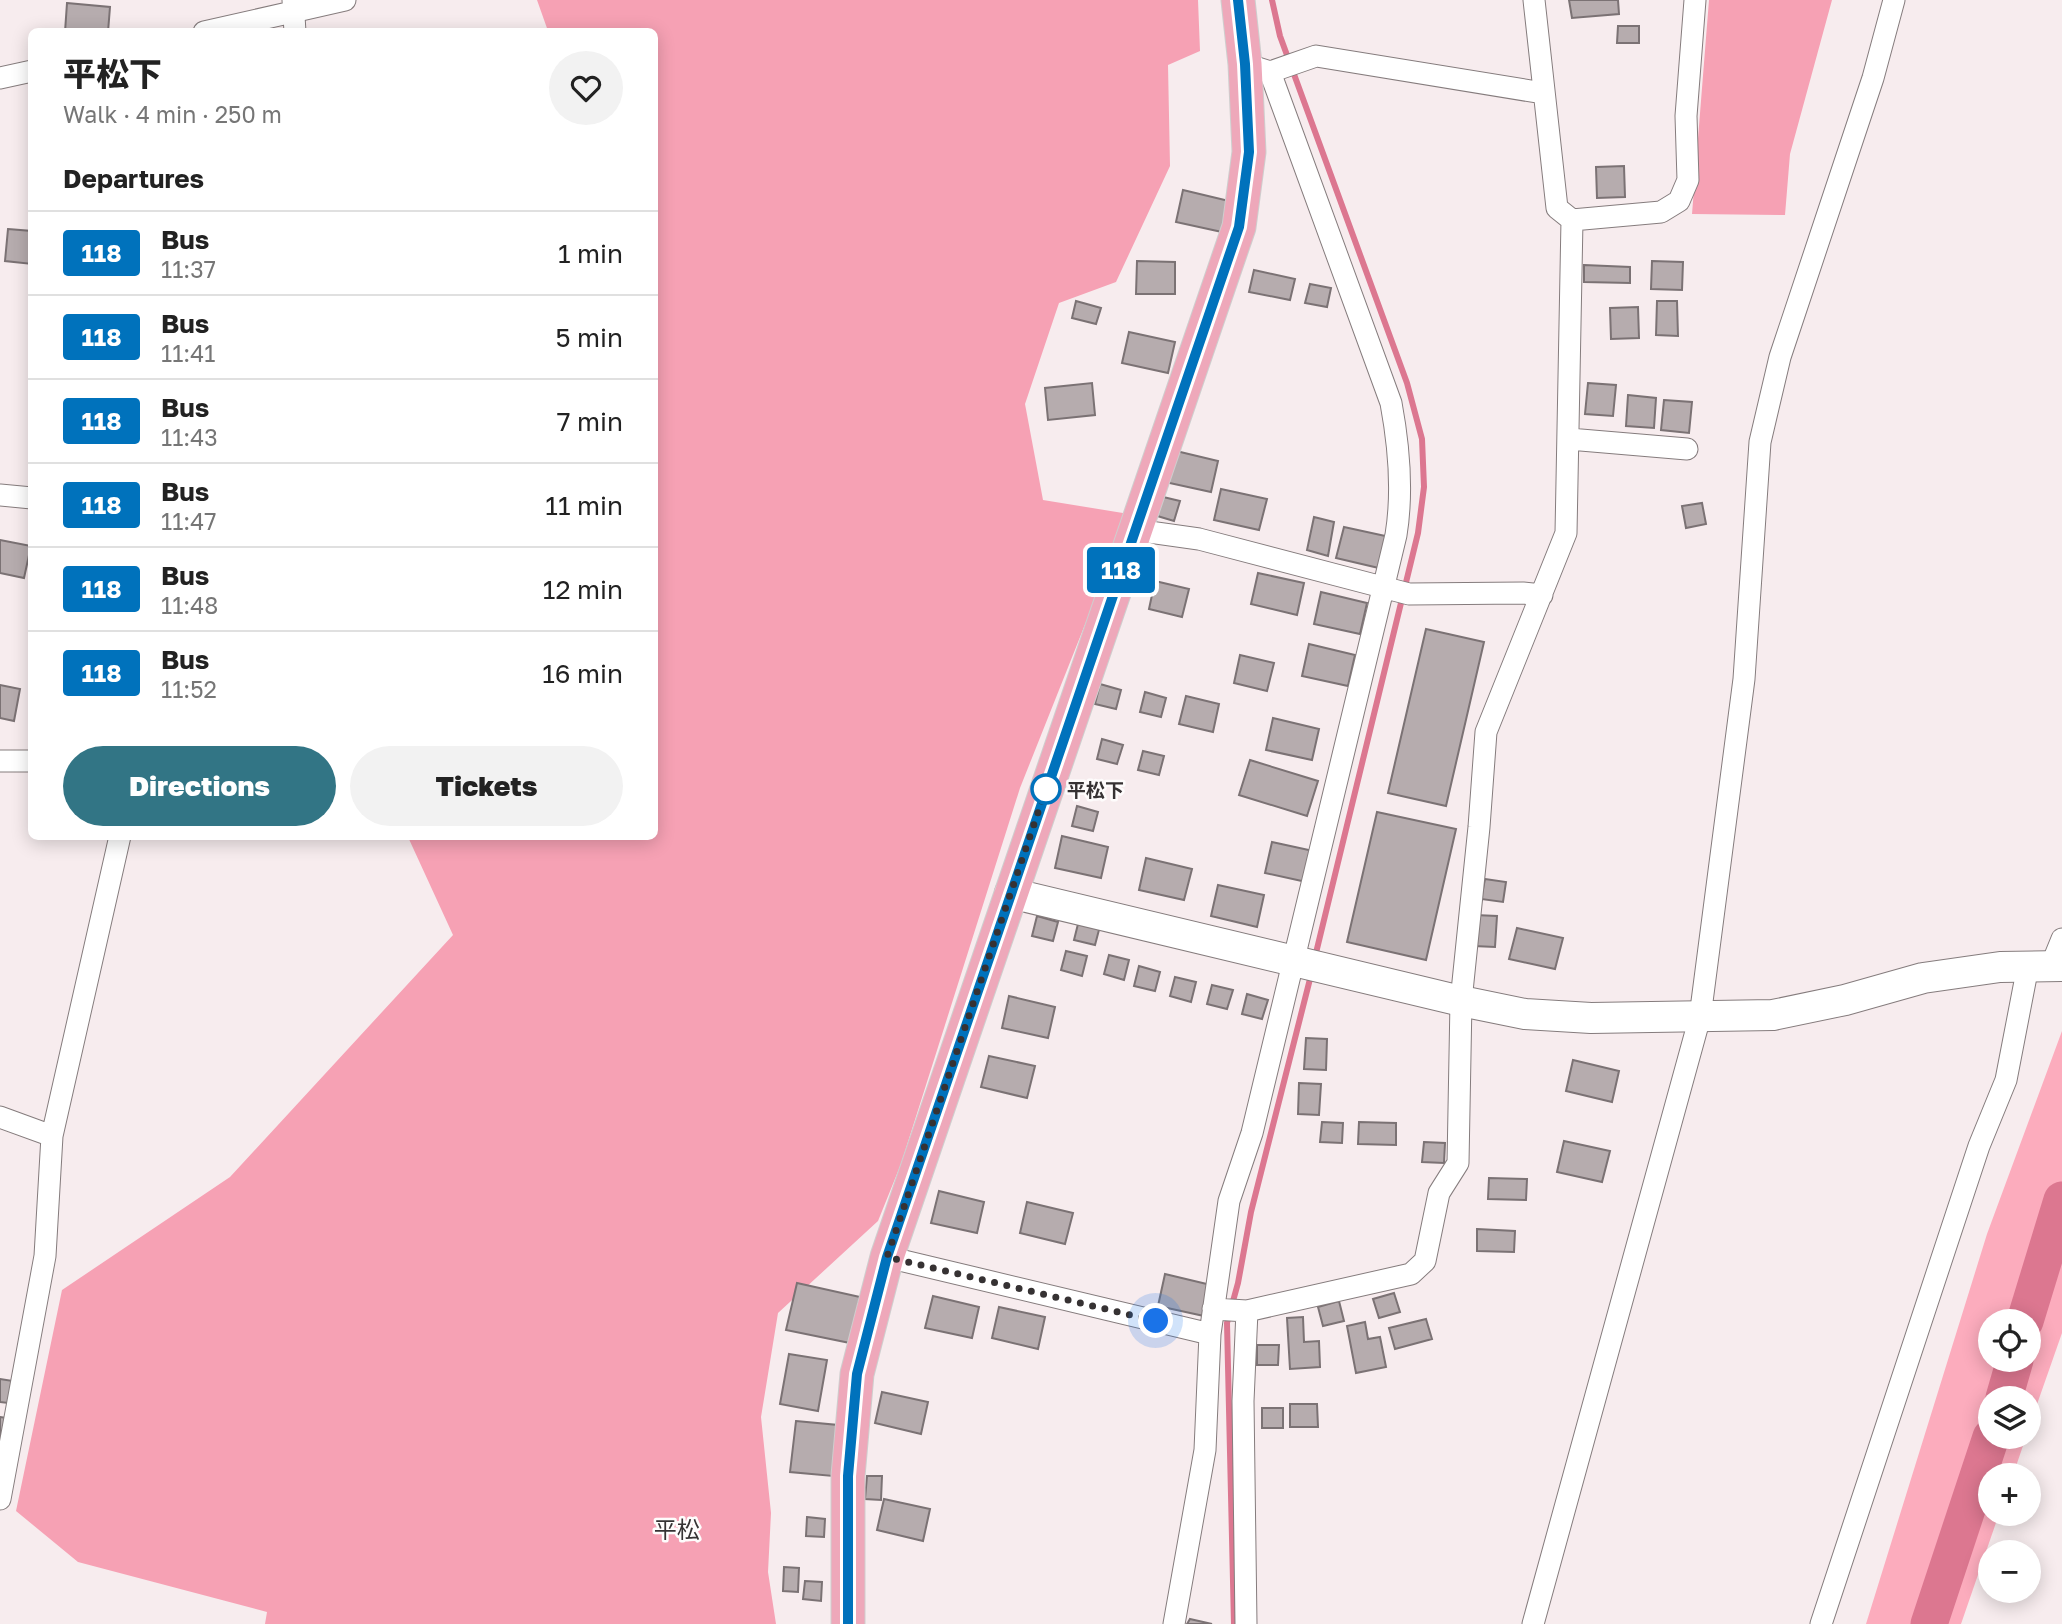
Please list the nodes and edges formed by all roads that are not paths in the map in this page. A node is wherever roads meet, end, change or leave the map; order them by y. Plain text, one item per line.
1 (345, 0) edge
2 (1238, 0) edge
3 (1534, 0) edge
4 (1695, 0) edge
5 (1894, 0) edge
6 (294, 14) edge
7 (224, 28) edge
8 (1272, 67) junction
9 (28, 72) edge
10 (0, 78) edge
11 (1543, 93) junction
12 (1572, 220) junction
13 (1569, 439) junction
14 (1687, 449) dead end
15 (0, 495) edge
16 (28, 498) edge
17 (1135, 530) junction
18 (1394, 591) junction
19 (1542, 595) junction
20 (0, 761) edge
21 (28, 761) edge
22 (119, 840) edge
23 (1010, 893) junction
24 (2051, 959) edge
25 (1304, 962) junction
26 (1461, 1001) junction
27 (1700, 1017) junction
28 (0, 1117) edge
29 (52, 1136) junction
30 (887, 1257) junction
31 (1213, 1309) junction
32 (1247, 1311) junction
33 (1210, 1334) junction
34 (0, 1499) edge
35 (848, 1624) edge
36 (1174, 1624) edge
37 (1245, 1624) edge
38 (1533, 1624) edge
39 (1821, 1624) edge

1 - 6 street
2 - 8 main road
3 - 11 street
4 - 12 street
5 - 27 street
6 - 7 street
8 - 11 street
8 - 17 main road
8 - 18 street
9 - 10 street
11 - 12 street
12 - 13 street
13 - 14 street
13 - 19 street
15 - 16 street
17 - 18 street
17 - 23 main road
18 - 19 street
18 - 25 street
19 - 26 street
20 - 21 street
22 - 29 street
23 - 25 street
23 - 30 main road
24 - 27 street
24 - 39 street
25 - 26 street
25 - 31 street
26 - 27 street
26 - 32 street
27 - 38 street
28 - 29 street
29 - 34 street
30 - 33 street
30 - 35 main road
31 - 32 street
31 - 33 street
32 - 37 street
33 - 36 street

